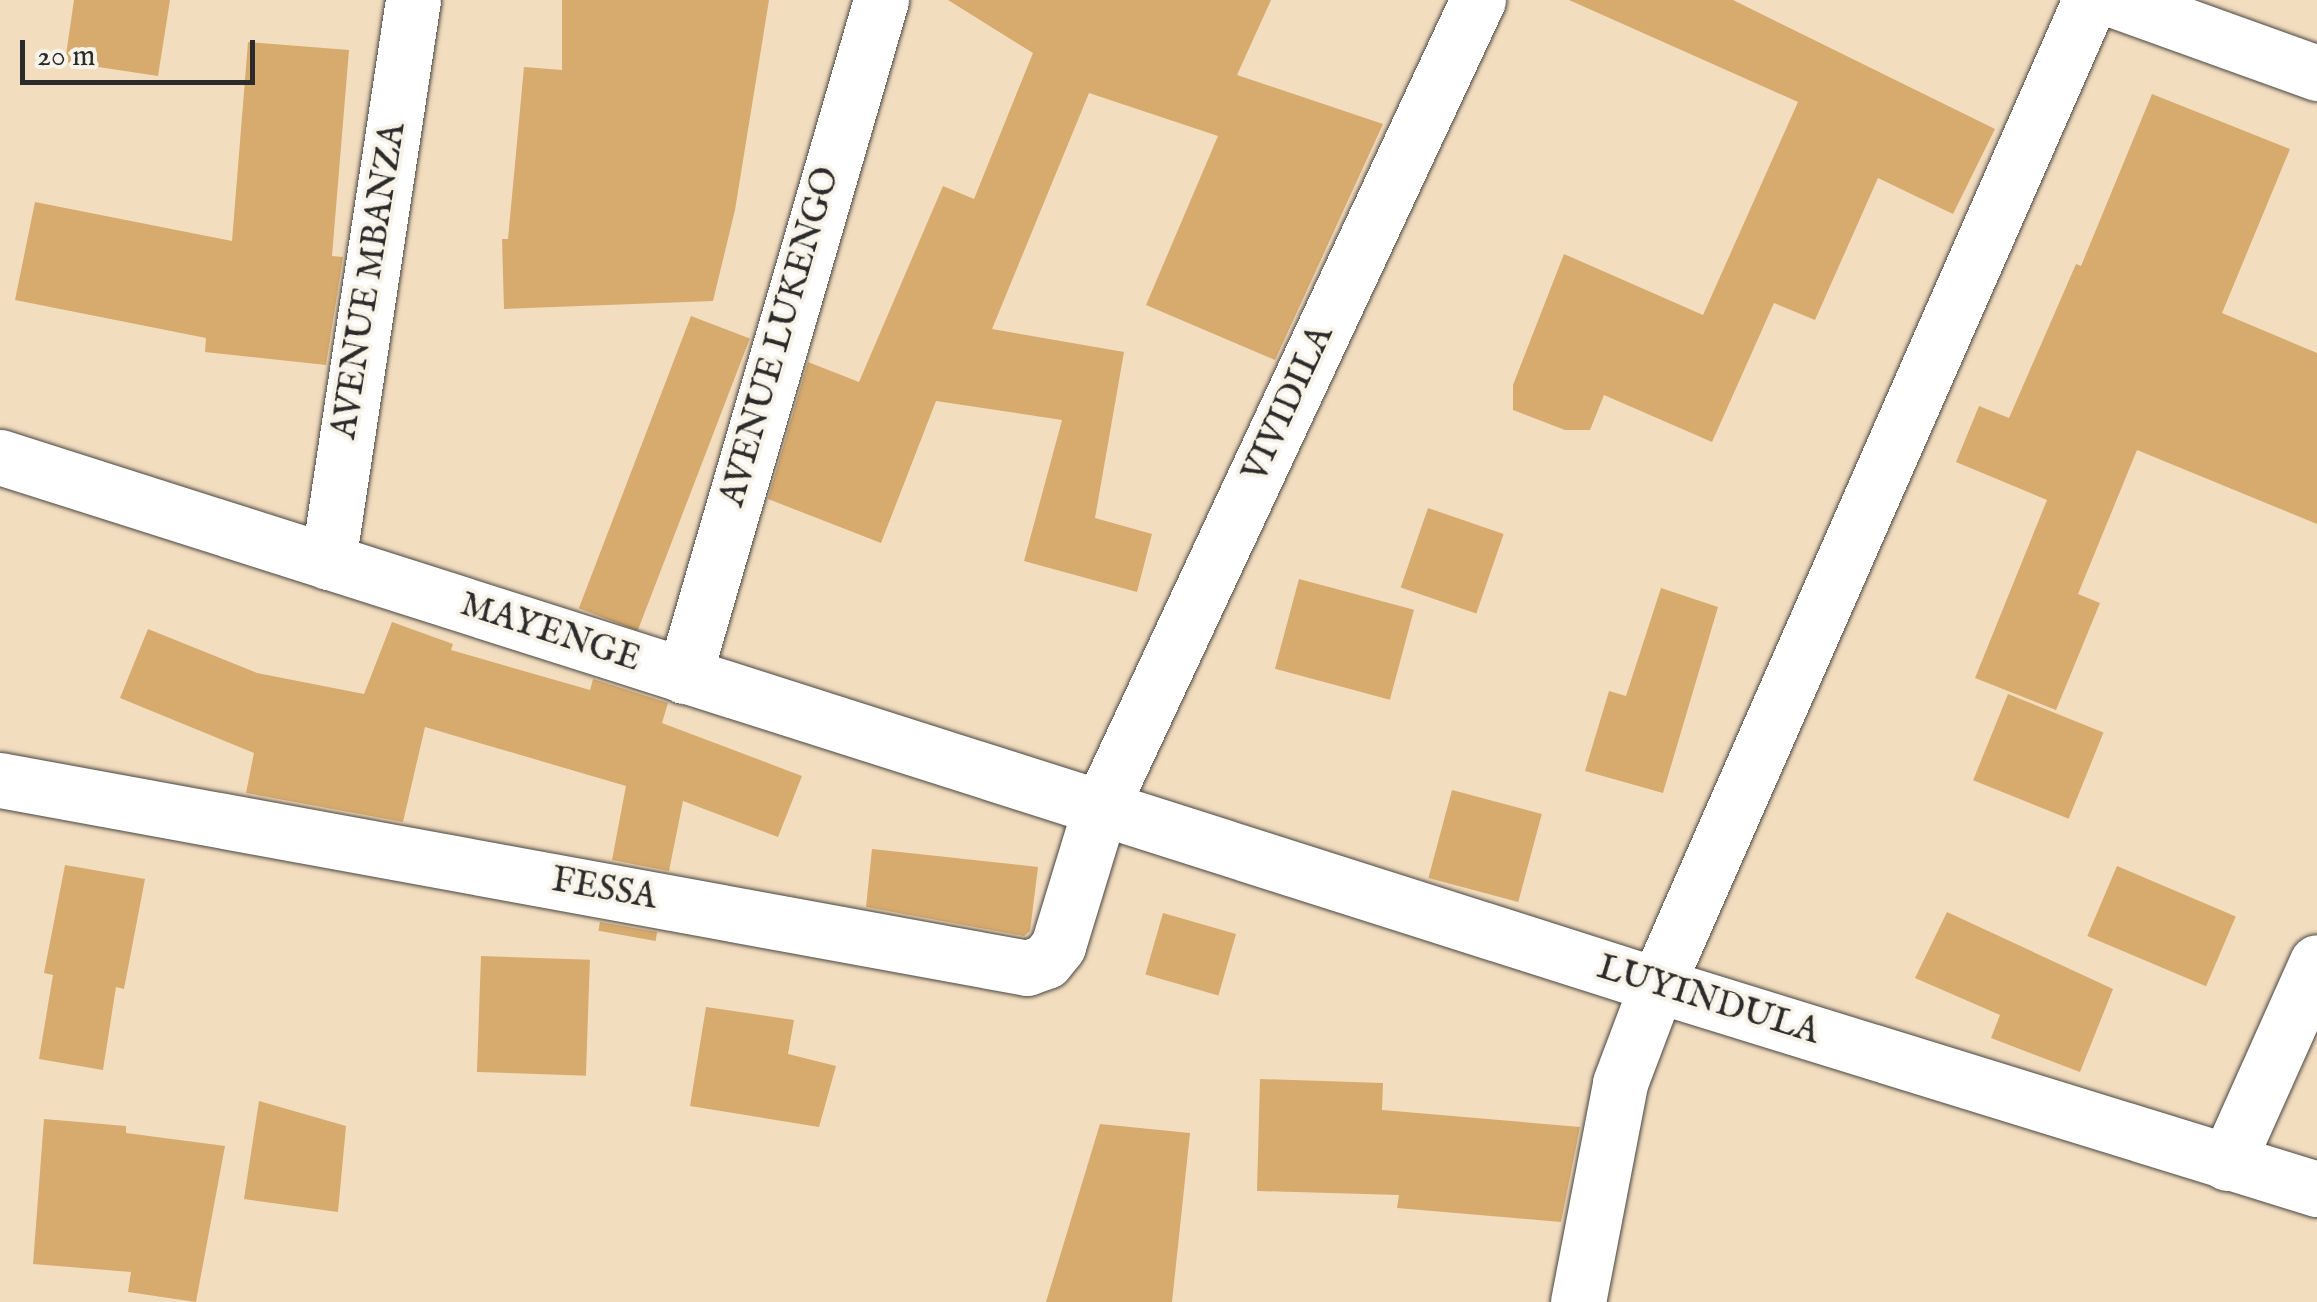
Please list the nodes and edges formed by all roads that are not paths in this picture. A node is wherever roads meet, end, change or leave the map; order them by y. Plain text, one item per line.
1 (413, 0) edge
2 (881, 0) edge
3 (1478, 0) edge
4 (2090, 0) edge
5 (2114, 0) edge
6 (2317, 72) edge
7 (0, 457) edge
8 (328, 562) junction
9 (684, 676) junction
10 (0, 780) edge
11 (1100, 809) junction
12 (2317, 962) edge
13 (1658, 985) junction
14 (2227, 1164) junction
15 (2317, 1189) edge
16 (1578, 1302) edge

1 - 8 street, AVENUE MBANZA
2 - 9 street, AVENUE LUKENGO
3 - 11 street, VIVIDILA
4 - 13 street
5 - 6 street
7 - 8 street, MAYENGE
8 - 9 street, MAYENGE
9 - 11 street, MAYENGE
10 - 11 street, FESSA
11 - 13 street, LUYINDULA
12 - 14 street
13 - 14 street, LUYINDULA
13 - 16 street
14 - 15 street, LUYINDULA

